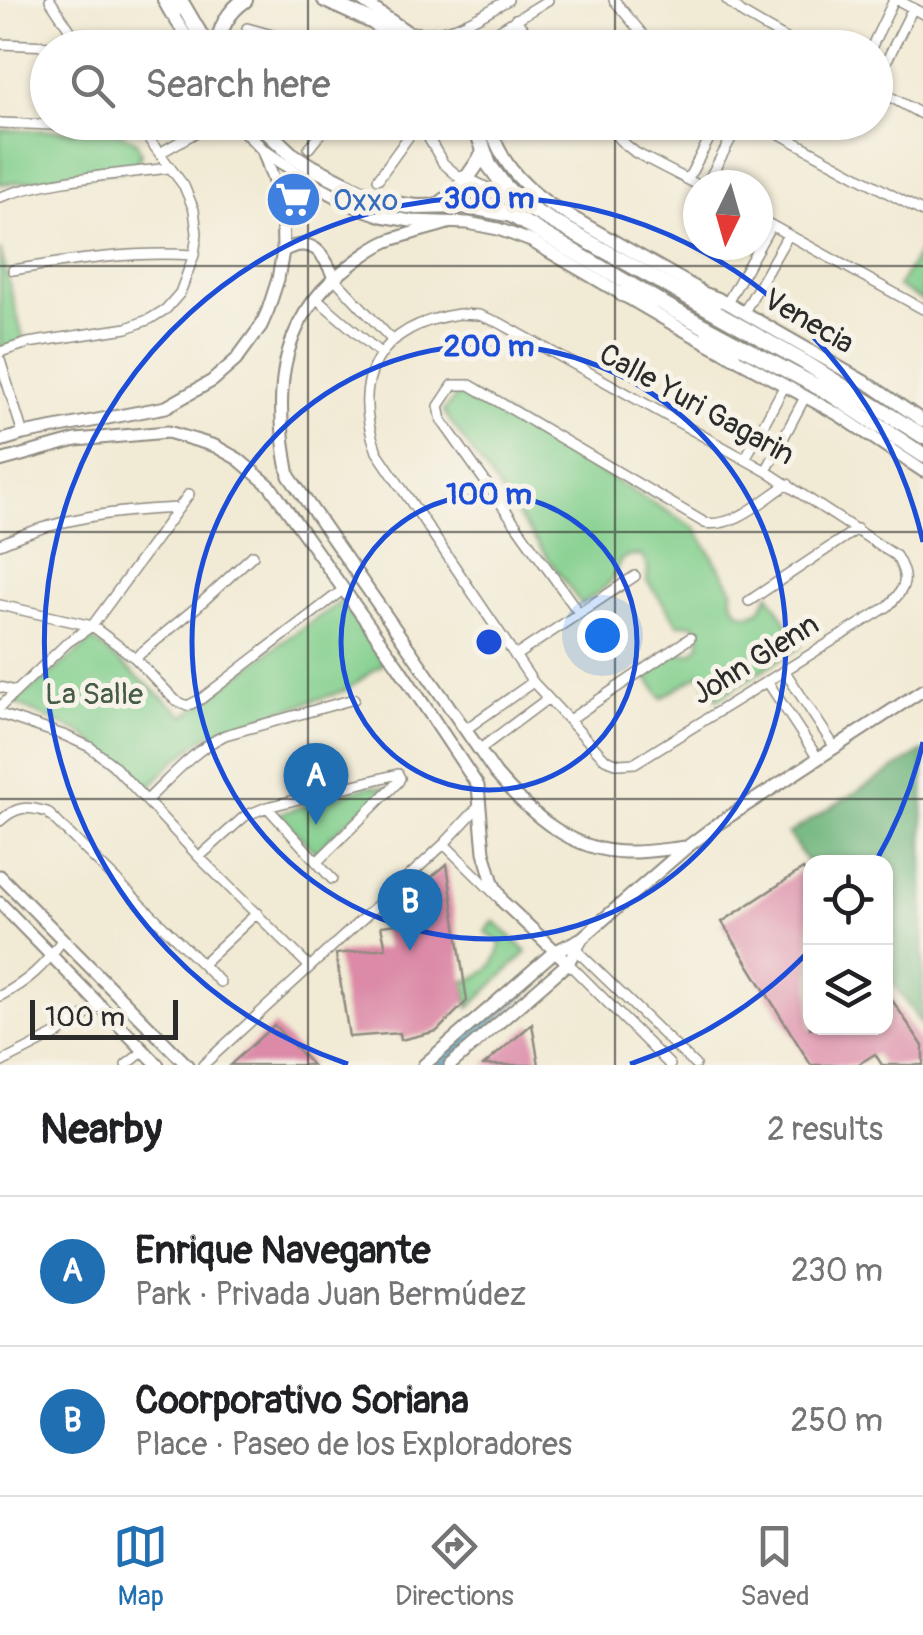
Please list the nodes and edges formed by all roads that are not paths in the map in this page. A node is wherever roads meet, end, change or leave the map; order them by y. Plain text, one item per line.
1 (50, 0) edge
2 (164, 0) edge
3 (245, 0) edge
4 (325, 0) edge
5 (362, 0) edge
6 (508, 0) edge
7 (548, 0) edge
8 (614, 0) edge
9 (727, 0) edge
10 (896, 0) edge
11 (176, 7) edge
12 (912, 8) junction
13 (923, 14) edge
14 (514, 19) junction
15 (467, 22) junction
16 (247, 28) dead end
17 (70, 30) edge
18 (186, 30) edge
19 (194, 30) edge
20 (222, 30) edge
21 (253, 30) edge
22 (384, 30) edge
23 (406, 30) edge
24 (447, 30) edge
25 (469, 30) edge
26 (500, 30) edge
27 (523, 30) edge
28 (639, 30) edge
29 (771, 30) edge
30 (880, 30) edge
31 (0, 44) edge
32 (30, 45) edge
33 (893, 49) edge
34 (893, 97) edge
35 (923, 116) edge
36 (0, 124) edge
37 (30, 125) edge
38 (151, 140) edge
39 (183, 140) edge
40 (253, 140) edge
41 (276, 140) edge
42 (315, 140) edge
43 (406, 140) edge
44 (429, 140) edge
45 (480, 140) edge
46 (495, 140) edge
47 (620, 140) edge
48 (710, 140) edge
49 (730, 140) edge
50 (791, 140) edge
51 (309, 148) dead end
52 (263, 150) junction
53 (160, 153) junction
54 (484, 154) junction
55 (169, 168) junction
56 (698, 170) edge
57 (714, 170) edge
58 (683, 177) edge
59 (378, 179) dead end
60 (465, 179) junction
61 (0, 197) edge
62 (438, 206) junction
63 (517, 210) junction
64 (923, 212) edge
65 (448, 224) junction
66 (773, 227) edge
67 (788, 235) junction
68 (283, 250) junction
69 (194, 255) junction
70 (749, 260) edge
71 (13, 270) dead end
72 (642, 272) junction
73 (334, 278) junction
74 (622, 294) junction
75 (316, 298) junction
76 (723, 302) junction
77 (923, 309) edge
78 (677, 312) junction
79 (744, 312) junction
80 (386, 346) junction
81 (0, 352) edge
82 (734, 356) junction
83 (0, 360) edge
84 (786, 386) junction
85 (805, 397) junction
86 (166, 407) junction
87 (923, 421) edge
88 (168, 432) junction
89 (22, 434) junction
90 (2, 436) edge
91 (923, 436) edge
92 (923, 456) edge
93 (745, 459) junction
94 (0, 461) edge
95 (923, 470) edge
96 (766, 471) junction
97 (289, 476) junction
98 (788, 484) junction
99 (270, 486) junction
100 (189, 494) dead end
101 (179, 508) junction
102 (857, 529) junction
103 (0, 544) edge
104 (253, 555) dead end
105 (635, 576) dead end
106 (905, 581) joint
107 (344, 589) junction
108 (748, 600) dead end
109 (0, 605) edge
110 (578, 613) junction
111 (92, 626) junction
112 (690, 638) dead end
113 (516, 656) junction
114 (136, 658) junction
115 (784, 670) junction
116 (767, 681) junction
117 (532, 682) junction
118 (0, 687) edge
119 (923, 690) edge
120 (16, 692) junction
121 (354, 699) dead end
122 (546, 699) junction
123 (0, 710) edge
124 (568, 720) junction
125 (466, 729) junction
126 (834, 746) junction
127 (480, 749) junction
128 (817, 757) junction
129 (496, 774) junction
130 (478, 786) junction
131 (147, 800) junction
132 (480, 806) junction
133 (267, 807) junction
134 (0, 821) edge
135 (444, 844) junction
136 (687, 847) junction
137 (199, 857) junction
138 (317, 862) junction
139 (0, 876) edge
140 (332, 878) dead end
141 (503, 902) junction
142 (0, 903) edge
143 (257, 913) junction
144 (62, 940) junction
145 (576, 944) junction
146 (554, 952) junction
147 (52, 955) junction
148 (568, 963) junction
149 (202, 964) junction
150 (309, 966) junction
151 (220, 982) dead end
152 (0, 996) edge
153 (98, 1006) junction
154 (144, 1051) junction
155 (0, 1064) edge
156 (126, 1065) edge
157 (158, 1065) edge
158 (187, 1065) edge
159 (203, 1065) edge
160 (424, 1065) edge
161 (450, 1065) edge
162 (670, 1065) edge
163 (695, 1065) edge

1 - 17 street
2 - 11 main road
3 - 20 main road
4 - 22 main road
5 - 23 street
6 - 15 street
7 - 14 street
8 - 28 street
9 - 29 street
10 - 12 street
10 - 30 street
11 - 18 street
11 - 19 main road
12 - 13 street
12 - 33 street
14 - 26 street
14 - 27 street
15 - 24 street
15 - 25 street
16 - 21 street
31 - 32 street
34 - 35 street
36 - 37 street
38 - 53 street
39 - 53 street
40 - 52 street
41 - 62 main road
42 - 51 street
43 - 59 street
44 - 60 street
45 - 54 main road
46 - 76 street, Venecia
47 - 58 street
48 - 56 street
49 - 57 street
50 - 64 street
52 - 65 street
52 - 68 street
53 - 55 street
54 - 60 main road
54 - 63 main road
55 - 61 street
55 - 69 street
60 - 62 main road
60 - 63 street
62 - 63 main road
63 - 72 main road
63 - 78 main road
65 - 73 street
65 - 74 street
66 - 67 street
67 - 77 street
67 - 79 street
68 - 73 street
68 - 86 street
69 - 71 street
69 - 81 street
70 - 76 street
72 - 76 main road
72 - 91 main road
73 - 75 street
73 - 80 street
74 - 78 main road
74 - 82 street
75 - 80 street
75 - 97 street
76 - 79 street, Venecia
78 - 82 main road
78 - 92 main road
79 - 87 street, Venecia
80 - 93 street, Calle Yuri Gagarin
80 - 113 street
82 - 84 street
83 - 89 street
84 - 85 street
84 - 93 street
85 - 95 street
85 - 96 street
86 - 88 street
86 - 89 street
88 - 94 street
88 - 99 street
89 - 90 street
93 - 96 street, Calle Yuri Gagarin
96 - 98 street, Calle Yuri Gagarin
97 - 99 street
97 - 125 street
98 - 102 street, Calle Yuri Gagarin
98 - 110 street
99 - 107 street
100 - 101 street
101 - 103 street
101 - 111 street
102 - 106 street, Calle Yuri Gagarin
102 - 108 street
104 - 114 street
105 - 110 street
106 - 115 street, John Glenn
107 - 114 street
107 - 130 street
109 - 111 street
110 - 113 street
111 - 114 street
111 - 120 street
112 - 124 street
113 - 117 street
115 - 116 street, John Glenn
115 - 126 street
116 - 124 street, John Glenn
116 - 128 street
117 - 122 street
117 - 125 street
118 - 120 street
119 - 126 street
120 - 123 street
121 - 131 street
122 - 124 street
122 - 127 street
123 - 131 street
125 - 127 street
126 - 128 street
127 - 129 street
128 - 136 street
129 - 130 street
129 - 136 street
130 - 132 street
131 - 137 street
132 - 135 street
132 - 141 street
133 - 137 street
133 - 138 street
133 - 138 street
134 - 149 street
135 - 141 street
135 - 150 street
136 - 145 street
137 - 143 street
138 - 140 street
139 - 144 street
141 - 146 street
142 - 147 street
143 - 149 street
143 - 150 street
144 - 147 street
144 - 158 street
145 - 146 street
145 - 148 street
145 - 163 street
146 - 148 street
146 - 160 street
147 - 152 street
147 - 153 street
148 - 161 street
148 - 162 street
149 - 151 street
150 - 159 street
153 - 154 street
153 - 155 street
154 - 156 street
154 - 157 street

